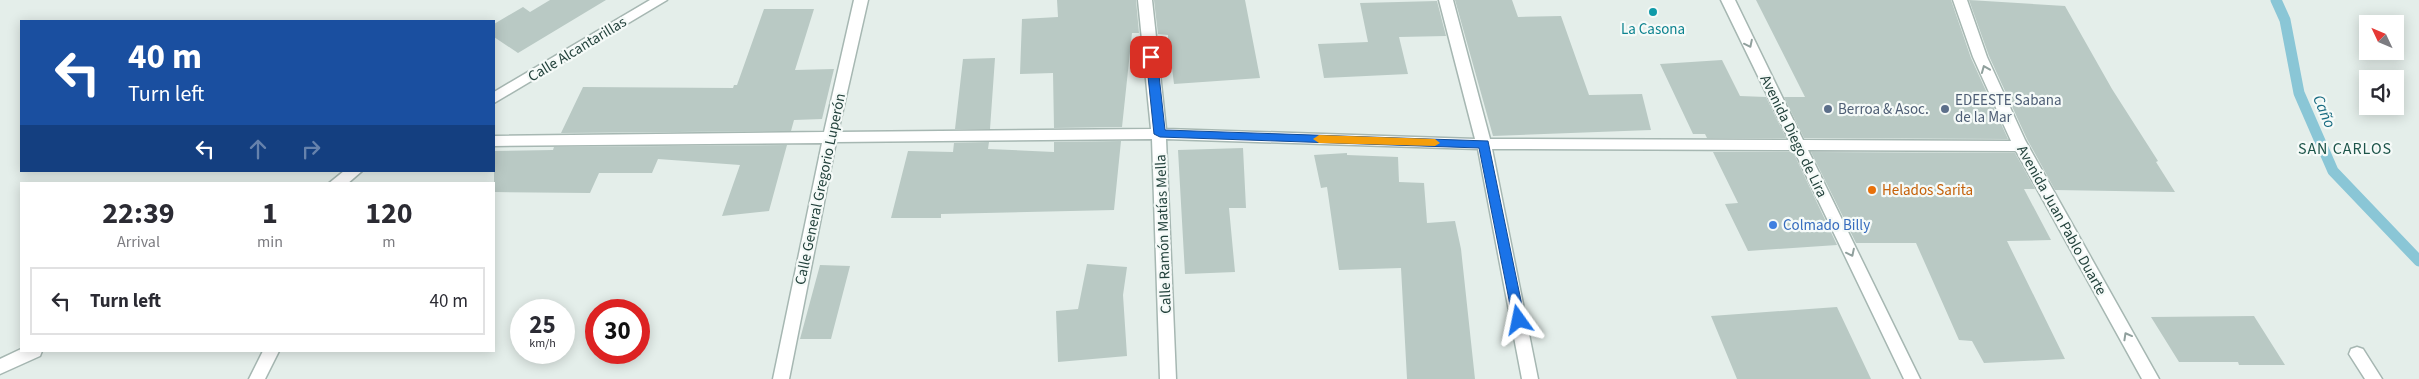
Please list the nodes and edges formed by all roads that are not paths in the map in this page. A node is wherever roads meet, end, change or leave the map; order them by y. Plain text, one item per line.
1 (660, 0) edge
2 (860, 0) edge
3 (1145, 0) edge
4 (1446, 0) edge
5 (1728, 0) edge
6 (1960, 0) edge
7 (495, 97) edge
8 (1160, 134) junction
9 (830, 137) junction
10 (495, 141) edge
11 (1484, 144) junction
12 (1798, 144) junction
13 (2020, 146) junction
14 (353, 172) edge
15 (338, 182) edge
16 (32, 352) edge
17 (270, 352) edge
18 (2356, 354) dead end
19 (0, 368) edge
20 (257, 379) edge
21 (781, 379) edge
22 (1168, 379) edge
23 (1530, 379) edge
24 (1912, 379) edge
25 (2151, 379) edge
26 (2374, 379) edge

1 - 7 street, Calle Alcantarillas
2 - 9 street, Calle General Gregorio Luperón
3 - 8 street, Calle Ramón Matías Mella
4 - 11 street
5 -> 12 street, Avenida Diego de Lira
13 -> 6 street, Avenida Juan Pablo Duarte
8 - 9 street
8 - 11 street
8 - 22 street, Calle Ramón Matías Mella
9 - 10 street
9 - 21 street, Calle General Gregorio Luperón
11 - 12 street
11 - 23 street
12 - 13 street
12 -> 24 street, Avenida Diego de Lira
25 -> 13 street, Avenida Juan Pablo Duarte
14 - 15 street
16 - 19 street
17 - 20 street
18 - 26 street

